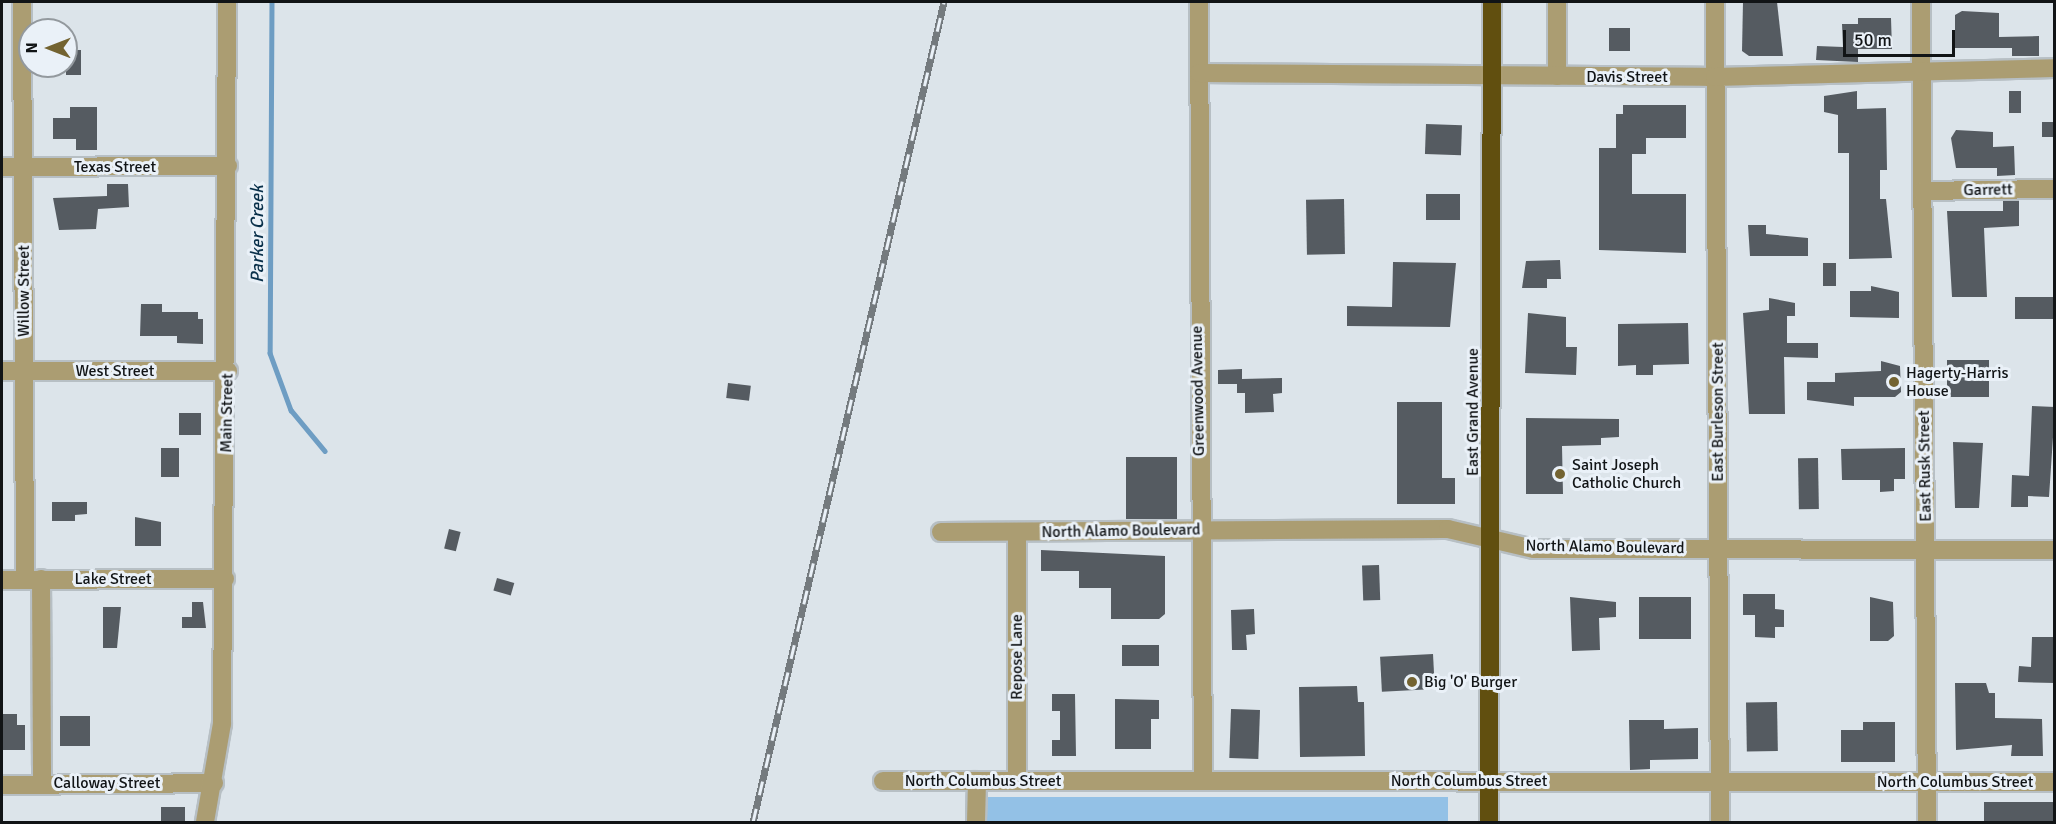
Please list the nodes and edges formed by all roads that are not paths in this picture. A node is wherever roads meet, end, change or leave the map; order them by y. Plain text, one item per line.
1 (22, 2) edge
2 (227, 2) edge
3 (1199, 2) edge
4 (1492, 2) edge
5 (1557, 2) edge
6 (1715, 2) edge
7 (1921, 2) edge
8 (2055, 68) edge
9 (1198, 73) junction
10 (1492, 75) junction
11 (1922, 75) junction
12 (1557, 76) junction
13 (1715, 77) junction
14 (228, 166) junction
15 (2, 167) edge
16 (23, 167) junction
17 (2055, 189) edge
18 (1922, 190) junction
19 (24, 370) junction
20 (2, 371) edge
21 (228, 371) junction
22 (1200, 530) junction
23 (941, 532) dead end
24 (1017, 533) junction
25 (1492, 540) junction
26 (1719, 549) junction
27 (1926, 549) junction
28 (2055, 550) edge
29 (225, 579) junction
30 (2, 580) edge
31 (33, 580) junction
32 (883, 781) dead end
33 (977, 781) junction
34 (1017, 781) junction
35 (1203, 781) junction
36 (1489, 781) junction
37 (1720, 782) junction
38 (1927, 782) junction
39 (2055, 782) edge
40 (42, 783) junction
41 (213, 783) junction
42 (2, 785) edge
43 (205, 822) edge
44 (976, 822) edge
45 (1489, 822) edge
46 (1720, 822) edge
47 (1927, 822) edge

1 - 16 street, Willow Street
2 - 14 street, Main Street
3 - 9 street, Greenwood Avenue
4 - 10 highway, East Grand Avenue
5 - 12 street
6 - 13 street, East Burleson Street
7 - 11 street, East Rusk Street
8 - 11 street, Davis Street
9 - 10 street, Davis Street
9 - 22 street, Greenwood Avenue
10 - 12 street, Davis Street
10 - 25 highway, East Grand Avenue
11 - 13 street, Davis Street
11 - 18 street, East Rusk Street
12 - 13 street, Davis Street
13 - 26 street, East Burleson Street
14 - 16 street, Texas Street
14 - 21 street, Main Street
15 - 16 street, Texas Street
16 - 19 street, Willow Street
17 - 18 street, Garrett
18 - 27 street, East Rusk Street
19 - 20 street, West Street
19 - 21 street, West Street
19 - 31 street, Willow Street
21 - 29 street, Main Street
22 - 24 street, North Alamo Boulevard
22 - 25 street, North Alamo Boulevard
22 - 35 street, Greenwood Avenue
23 - 24 street, North Alamo Boulevard
24 - 34 street, Repose Lane
25 - 26 street, North Alamo Boulevard
25 - 36 highway, East Grand Avenue
26 - 27 street, North Alamo Boulevard
26 - 37 street, East Burleson Street
27 - 28 street, North Alamo Boulevard
27 - 38 street, East Rusk Street
29 - 31 street, Lake Street
29 - 41 street, Main Street
30 - 31 street, Lake Street
31 - 40 street, Willow Street
32 - 33 street, North Columbus Street
33 - 34 street, North Columbus Street
33 - 44 street
34 - 35 street, North Columbus Street
35 - 36 street, North Columbus Street
36 - 37 street, North Columbus Street
36 - 45 highway, East Grand Avenue
37 - 38 street, North Columbus Street
37 - 46 street, East Burleson Street
38 - 39 street, North Columbus Street
38 - 47 street, East Rusk Street
40 - 41 street, Calloway Street
40 - 42 street, Calloway Street
41 - 43 street, Main Street

